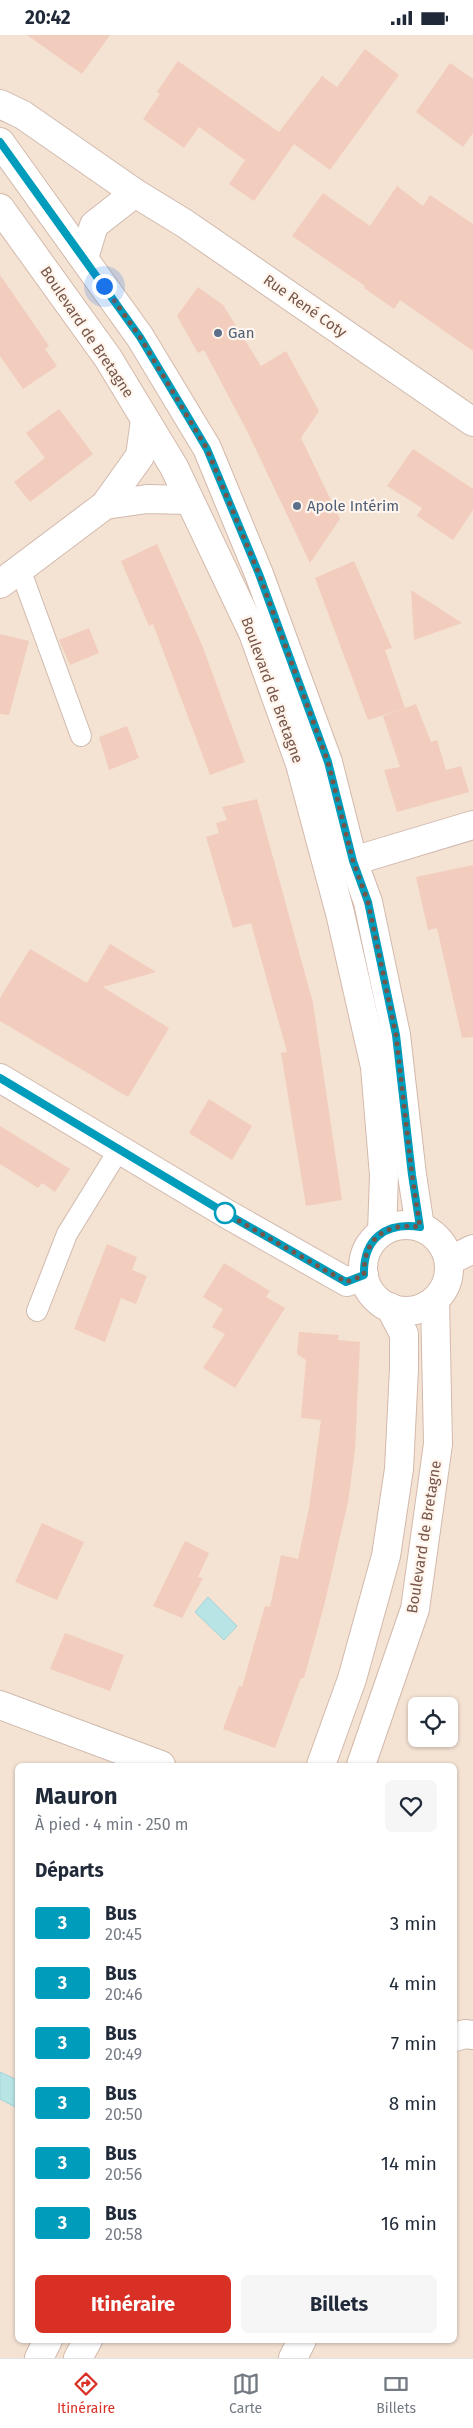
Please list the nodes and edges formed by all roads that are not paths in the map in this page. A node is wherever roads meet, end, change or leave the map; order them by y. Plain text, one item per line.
1 (0, 104) edge
2 (0, 142) edge
3 (135, 193) junction
4 (0, 207) edge
5 (84, 258) junction
6 (145, 420) junction
7 (473, 422) edge
8 (189, 500) junction
9 (105, 505) junction
10 (10, 576) edge
11 (81, 736) dead end
12 (473, 825) edge
13 (353, 861) junction
14 (0, 1078) edge
15 (120, 1148) junction
16 (420, 1227) junction
17 (382, 1232) junction
18 (473, 1249) edge
19 (449, 1261) junction
20 (364, 1275) junction
21 (435, 1300) junction
22 (390, 1307) junction
23 (37, 1311) dead end
24 (0, 1706) edge
25 (156, 1763) edge
26 (322, 1763) edge
27 (362, 1763) edge
28 (473, 2035) edge
29 (457, 2036) edge
30 (46, 2343) edge
31 (86, 2343) edge
32 (300, 2343) edge
33 (39, 2358) edge
34 (78, 2358) edge
35 (293, 2358) edge

1 - 3 main road, Rue René Coty
2 - 5 main road, Boulevard de Bretagne
3 - 5 main road
3 - 7 main road, Rue René Coty
4 - 6 main road, Boulevard de Bretagne
5 - 13 main road, Boulevard de Bretagne
6 - 8 main road, Boulevard de Bretagne
6 - 9 main road
8 - 9 main road
8 - 17 main road, Boulevard de Bretagne
9 - 10 main road
10 - 11 lane
12 - 13 main road
13 - 16 main road, Boulevard de Bretagne
14 - 15 main road
15 - 20 main road
15 - 23 lane
16 - 17 main road
16 - 19 main road
17 - 20 main road
18 - 19 main road
19 - 21 main road
20 - 22 main road
21 - 22 main road
21 - 27 main road, Boulevard de Bretagne
22 - 26 main road
24 - 25 main road
28 - 29 main road
30 - 33 main road
31 - 34 main road
32 - 35 main road

